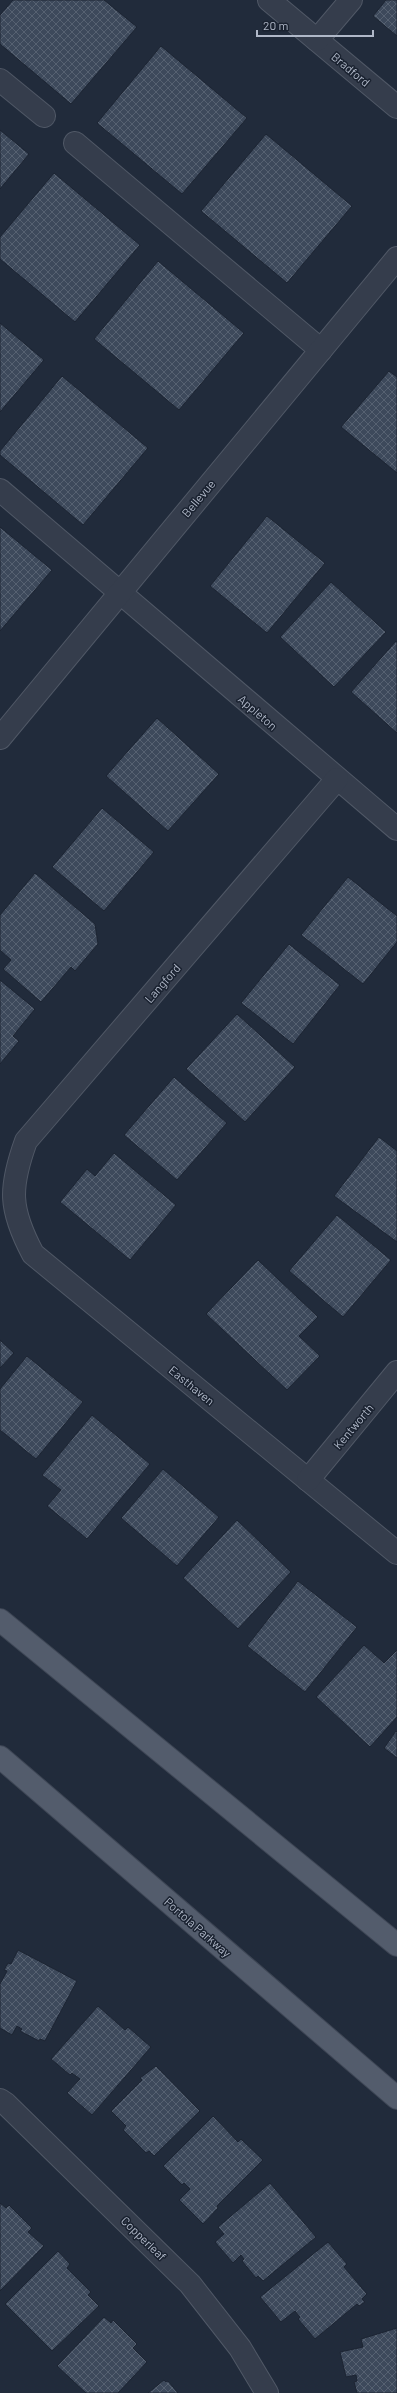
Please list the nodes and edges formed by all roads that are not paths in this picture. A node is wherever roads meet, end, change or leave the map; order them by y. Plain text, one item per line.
1 (269, 0) edge
2 (351, 0) edge
3 (317, 40) junction
4 (0, 80) edge
5 (397, 107) edge
6 (44, 116) dead end
7 (75, 144) dead end
8 (395, 264) edge
9 (321, 350) junction
10 (0, 490) edge
11 (120, 593) junction
12 (0, 738) edge
13 (337, 780) junction
14 (397, 830) edge
15 (13, 1199) joint
16 (397, 1372) edge
17 (308, 1480) junction
18 (397, 1553) edge
19 (0, 1620) edge
20 (0, 1757) edge
21 (397, 1945) edge
22 (397, 2098) edge
23 (0, 2100) edge
24 (267, 2393) edge

1 - 3 street, Bradford
2 - 3 street
3 - 5 street, Bradford
4 - 6 street
7 - 9 street
8 - 9 street, Bellevue
9 - 11 street, Bellevue
10 - 11 street, Appleton
11 - 12 street, Bellevue
11 - 13 street, Appleton
13 - 14 street, Appleton
13 - 15 street, Langford
15 - 17 street, Easthaven
16 - 17 street, Kentworth
17 - 18 street, Easthaven
19 - 21 main road
20 - 22 main road, Portola Parkway
23 - 24 street, Copperleaf

